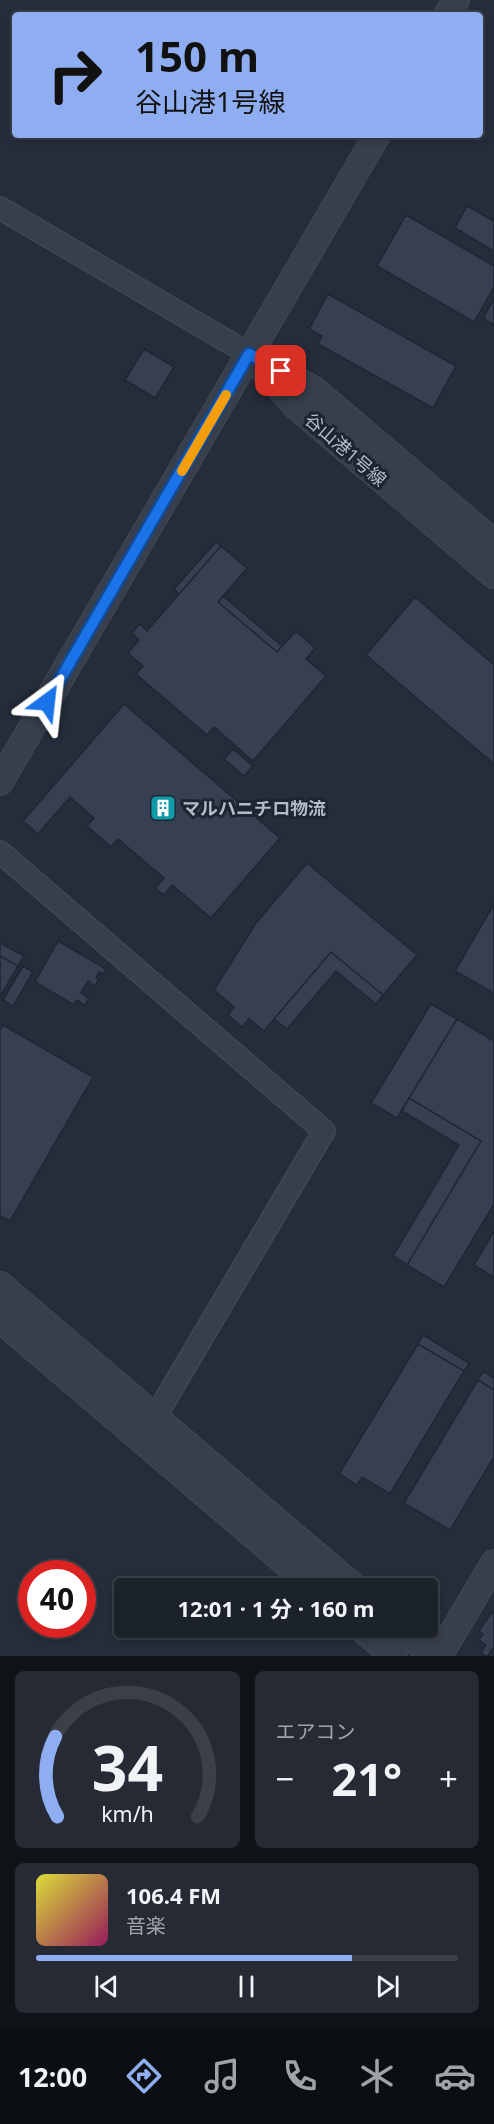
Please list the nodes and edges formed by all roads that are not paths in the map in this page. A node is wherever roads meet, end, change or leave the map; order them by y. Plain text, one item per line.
1 (375, 138) edge
2 (0, 208) edge
3 (249, 354) junction
4 (494, 543) edge
5 (494, 575) edge
6 (0, 782) edge
7 (0, 852) edge
8 (0, 1286) edge
9 (0, 1320) edge
10 (155, 1416) junction
11 (141, 1440) junction
12 (494, 1563) edge
13 (303, 1578) edge
14 (343, 1578) edge
15 (373, 1638) edge
16 (412, 1638) edge
17 (394, 1656) edge
18 (433, 1656) edge
19 (439, 1656) edge

1 - 3 street
2 - 3 street
3 - 4 street, 谷山港1号線
3 - 5 street, 谷山港1号線
3 - 6 street
7 - 10 street
8 - 10 street
9 - 11 street
10 - 11 street
10 - 14 street
11 - 13 street
12 - 19 street
15 - 17 street
16 - 18 street

